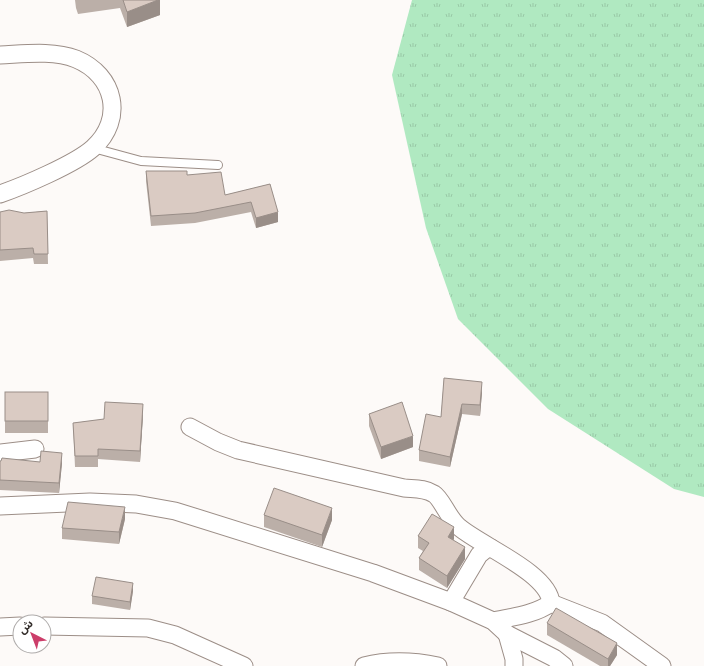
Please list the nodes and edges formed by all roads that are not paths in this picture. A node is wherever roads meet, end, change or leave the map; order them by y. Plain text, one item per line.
1 (0, 55) edge
2 (92, 148) junction
3 (218, 165) dead end
4 (0, 194) edge
5 (190, 427) dead end
6 (35, 449) dead end
7 (0, 453) edge
8 (0, 506) edge
9 (491, 548) junction
10 (451, 602) junction
11 (551, 603) junction
12 (492, 621) junction
13 (12, 626) edge
14 (52, 626) edge
15 (0, 627) edge
16 (507, 634) junction
17 (244, 666) edge
18 (364, 666) edge
19 (438, 666) edge
20 (514, 666) edge
21 (564, 666) edge
22 (662, 666) edge

1 - 2 street
2 - 3 lane
2 - 4 street
5 - 9 street
6 - 7 street
8 - 10 street
9 - 10 street
9 - 11 street
10 - 12 street
11 - 12 street
11 - 22 street
12 - 16 street
13 - 15 street
14 - 17 street
16 - 20 street
16 - 21 street
18 - 19 street

